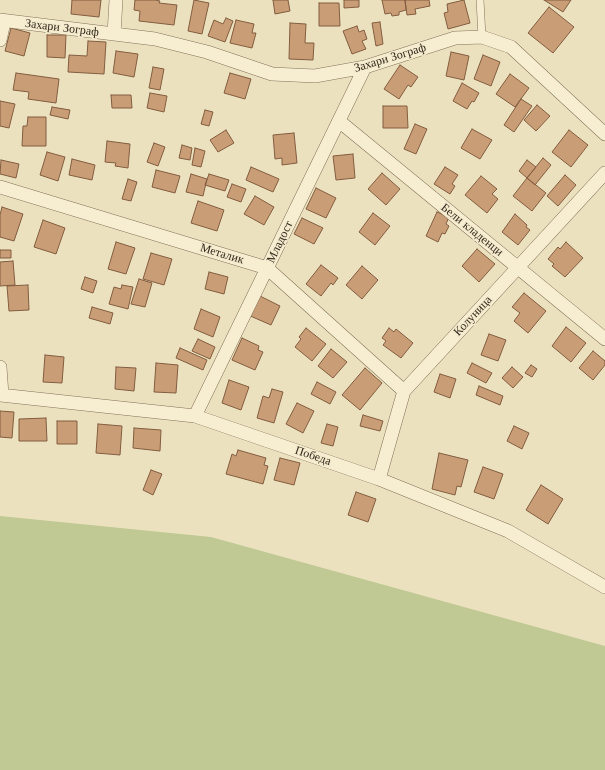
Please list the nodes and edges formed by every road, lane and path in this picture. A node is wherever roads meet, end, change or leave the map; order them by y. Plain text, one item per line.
1 (116, 0) edge
2 (480, 0) edge
3 (2, 21) edge
4 (114, 34) junction
5 (482, 37) junction
6 (0, 40) edge
7 (365, 67) junction
8 (339, 121) junction
9 (605, 134) edge
10 (605, 173) edge
11 (0, 187) edge
12 (267, 268) junction
13 (518, 268) junction
14 (605, 339) edge
15 (0, 367) edge
16 (404, 391) junction
17 (1, 395) edge
18 (195, 416) junction
19 (379, 479) junction
20 (605, 587) edge

1 - 4 street
2 - 5 lane
3 - 4 street, Захари Зограф
3 - 6 street
4 - 7 street, Захари Зограф
5 - 7 street, Захари Зограф
5 - 9 street, Захари Зограф
7 - 8 street, Младост
8 - 12 street, Младост
8 - 13 street, Бели кладенци
10 - 13 street, Колуница
11 - 12 street, Металик
12 - 16 street, Металик
12 - 18 street, Младост
13 - 14 street, Бели кладенци
13 - 16 street, Колуница
15 - 17 street
16 - 19 street, Колуница
17 - 18 street, Победа
18 - 19 street, Победа
19 - 20 street, Победа

